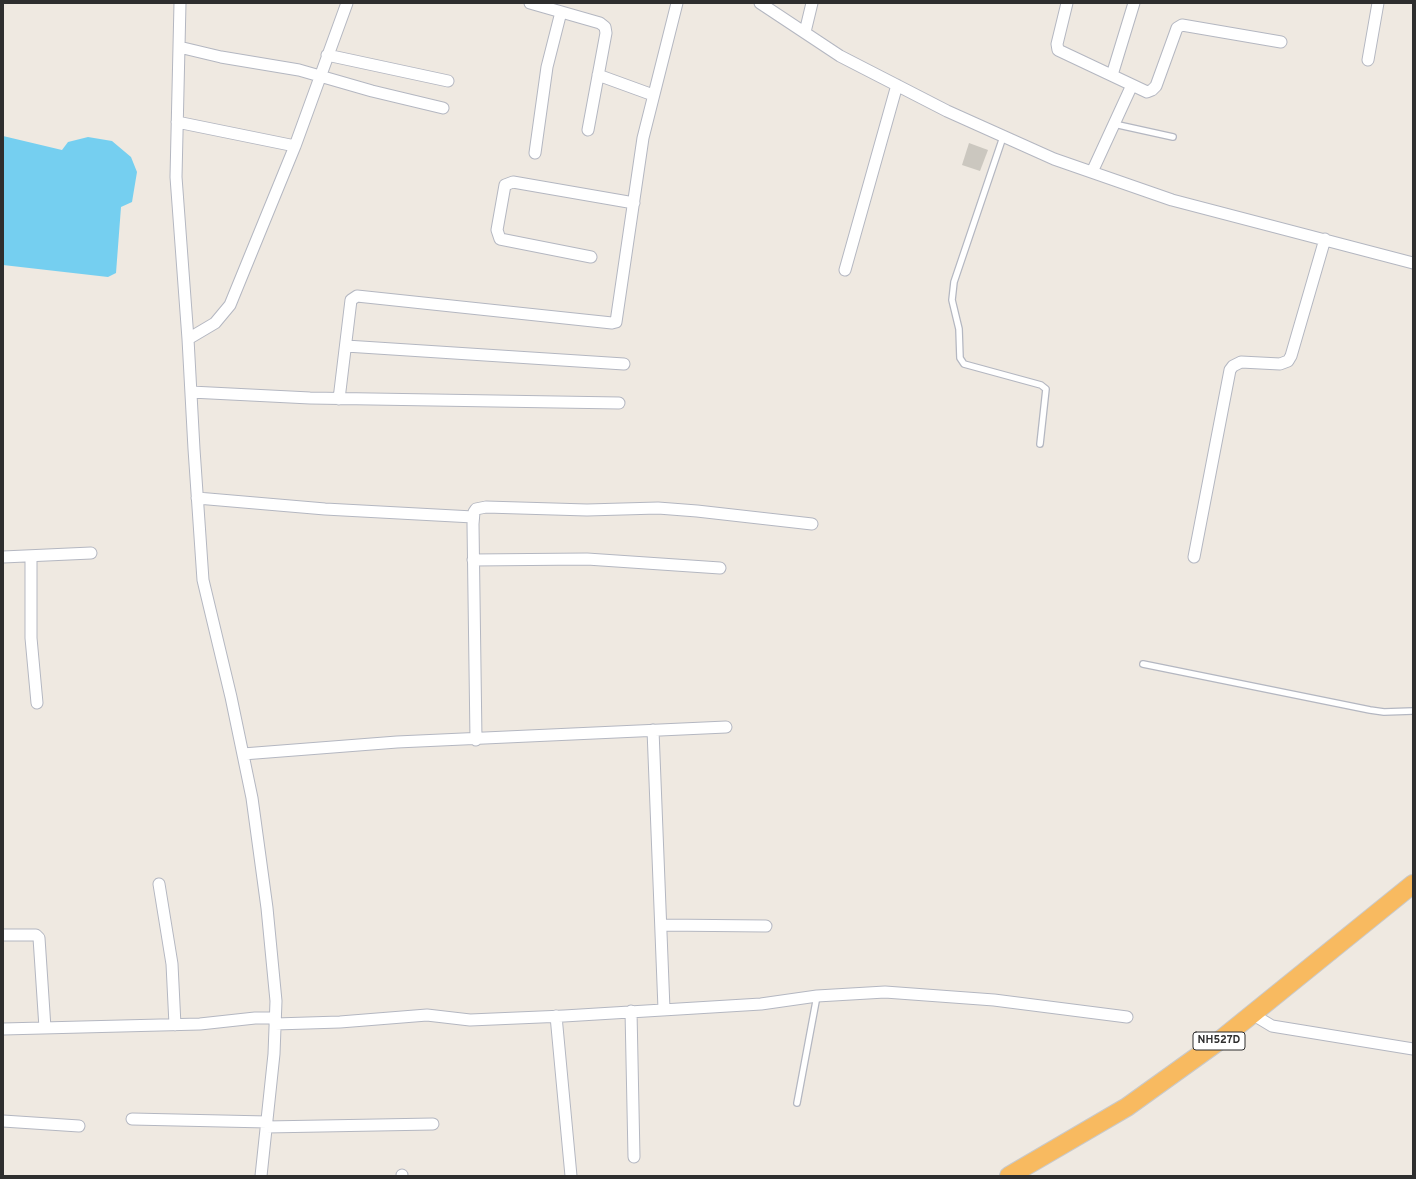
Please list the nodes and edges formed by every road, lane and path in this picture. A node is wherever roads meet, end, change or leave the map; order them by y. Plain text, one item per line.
1 (180, 3) edge
2 (347, 3) edge
3 (530, 3) edge
4 (677, 3) edge
5 (760, 3) edge
6 (812, 3) edge
7 (1067, 3) edge
8 (1134, 3) edge
9 (1378, 3) edge
10 (562, 12) junction
11 (805, 32) junction
12 (1281, 42) dead end
13 (179, 47) junction
14 (327, 55) junction
15 (1368, 60) dead end
16 (598, 75) junction
17 (1112, 75) junction
18 (320, 76) junction
19 (448, 81) dead end
20 (897, 85) junction
21 (1132, 85) junction
22 (653, 95) junction
23 (443, 108) dead end
24 (177, 122) junction
25 (1114, 124) junction
26 (588, 130) dead end
27 (1003, 136) junction
28 (1173, 137) dead end
29 (295, 146) junction
30 (535, 153) dead end
31 (1092, 172) junction
32 (634, 203) junction
33 (1325, 239) junction
34 (591, 256) dead end
35 (1413, 264) edge
36 (845, 270) dead end
37 (188, 339) junction
38 (346, 346) junction
39 (624, 364) dead end
40 (191, 392) junction
41 (339, 399) junction
42 (619, 403) dead end
43 (1040, 444) dead end
44 (197, 498) junction
45 (473, 517) junction
46 (812, 524) dead end
47 (91, 553) dead end
48 (31, 556) junction
49 (3, 557) edge
50 (1194, 557) dead end
51 (473, 560) junction
52 (720, 568) dead end
53 (1143, 664) dead end
54 (36, 703) dead end
55 (1413, 711) edge
56 (726, 727) dead end
57 (653, 730) junction
58 (476, 740) junction
59 (242, 754) junction
60 (159, 884) dead end
61 (1413, 884) edge
62 (661, 925) junction
63 (766, 926) dead end
64 (3, 936) edge
65 (817, 996) junction
66 (664, 1009) junction
67 (631, 1011) junction
68 (1252, 1014) junction
69 (556, 1016) junction
70 (1127, 1017) dead end
71 (275, 1021) junction
72 (175, 1025) junction
73 (45, 1028) junction
74 (3, 1029) edge
75 (1413, 1049) edge
76 (796, 1103) dead end
77 (132, 1118) dead end
78 (3, 1121) edge
79 (267, 1124) junction
80 (433, 1124) dead end
81 (79, 1126) dead end
82 (634, 1157) dead end
83 (261, 1176) edge
84 (571, 1176) edge
85 (1009, 1176) edge

1 - 13 street
2 - 14 street
3 - 10 street
4 - 22 street
5 - 11 street
6 - 11 street
7 - 17 street
8 - 17 street
9 - 15 street
10 - 16 street
10 - 30 street
11 - 20 street
12 - 21 street
13 - 18 street
13 - 24 street
14 - 18 street
14 - 19 street
16 - 22 street
16 - 26 street
17 - 21 street
18 - 23 street
18 - 29 street
20 - 27 street
20 - 36 street
21 - 25 street
22 - 32 street
24 - 29 street
24 - 37 street
25 - 28 lane
25 - 31 street
27 - 31 street
27 - 43 lane
29 - 37 street
31 - 33 street
32 - 34 street
32 - 38 street
33 - 35 street
33 - 50 street
37 - 40 street
38 - 39 street
38 - 41 street
40 - 41 street
40 - 44 street
41 - 42 street
44 - 45 street
44 - 59 street
45 - 46 street
45 - 51 street
47 - 48 street
48 - 49 street
48 - 54 street
51 - 52 street
51 - 58 street
53 - 55 lane
56 - 57 street
57 - 58 street
57 - 62 street
58 - 59 street
59 - 71 street
60 - 72 street
61 - 68 highway, NH527D
62 - 63 street
62 - 66 street
64 - 73 street
65 - 66 street
65 - 70 street
65 - 76 lane
66 - 67 street
67 - 69 street
67 - 82 street
68 - 75 street
68 - 85 highway, NH527D
69 - 71 street
69 - 84 street
71 - 72 street
71 - 79 street
72 - 73 street
73 - 74 street
77 - 79 street
78 - 81 street
79 - 80 street
79 - 83 street

